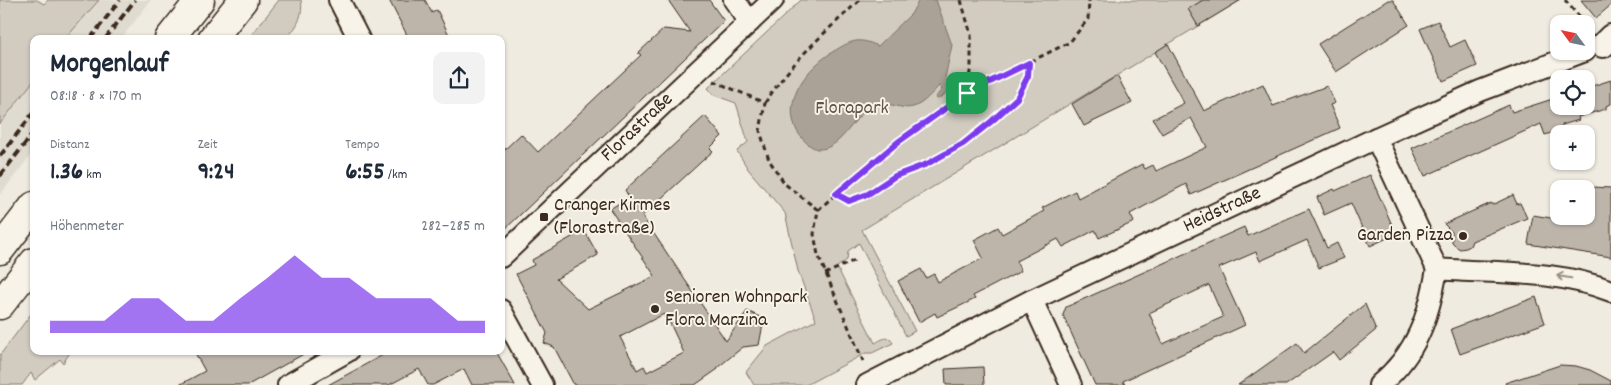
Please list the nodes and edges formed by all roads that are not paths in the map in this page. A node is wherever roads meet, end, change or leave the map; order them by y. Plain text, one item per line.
1 (200, 0) edge
2 (243, 0) edge
3 (339, 0) edge
4 (734, 0) edge
5 (773, 0) edge
6 (750, 22) junction
7 (172, 35) edge
8 (215, 35) edge
9 (357, 35) edge
10 (1599, 46) edge
11 (1376, 138) junction
12 (30, 211) edge
13 (0, 250) edge
14 (505, 253) edge
15 (30, 267) edge
16 (1436, 269) junction
17 (1611, 291) edge
18 (1032, 300) junction
19 (0, 305) edge
20 (505, 317) edge
21 (341, 355) edge
22 (288, 385) edge
23 (542, 385) edge
24 (867, 385) edge
25 (1072, 385) edge
26 (1379, 385) edge

1 - 7 highway
2 - 8 highway
3 - 9 street
4 - 6 street
5 - 6 street, Florastraße
6 - 14 street, Florastraße
10 - 11 street, Heidstraße
11 - 16 street
11 - 18 street, Heidstraße
12 - 13 highway
15 - 19 highway
17 -> 16 street
16 - 26 street
18 - 24 street, Heidstraße
18 - 25 street
20 - 23 street
21 - 22 street

